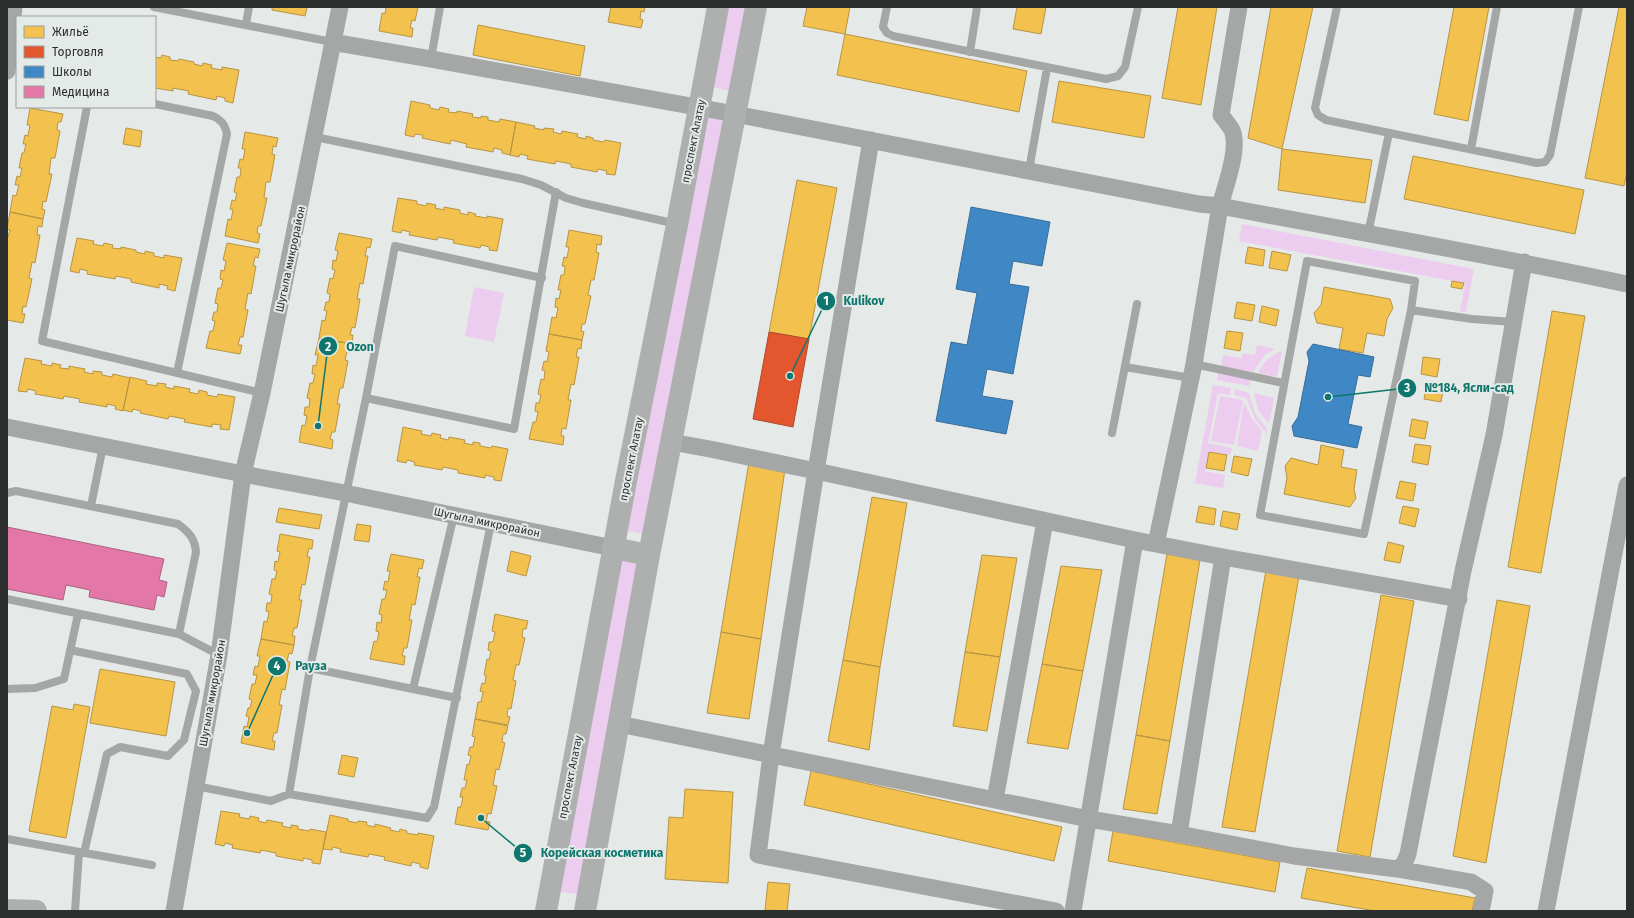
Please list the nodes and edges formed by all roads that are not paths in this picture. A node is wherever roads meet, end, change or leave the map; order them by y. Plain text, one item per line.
1 (14, 7) edge
2 (154, 7) edge
3 (249, 7) edge
4 (340, 7) edge
5 (440, 7) edge
6 (718, 7) edge
7 (756, 7) edge
8 (888, 7) edge
9 (977, 7) edge
10 (1138, 7) edge
11 (1239, 7) edge
12 (1336, 7) edge
13 (1497, 7) edge
14 (1579, 7) edge
15 (246, 24) junction
16 (332, 42) junction
17 (970, 52) junction
18 (431, 58) junction
19 (1047, 68) junction
20 (9, 74) edge
21 (156, 104) edge
22 (699, 107) junction
23 (87, 108) edge
24 (735, 114) junction
25 (1389, 133) junction
26 (315, 137) junction
27 (871, 140) junction
28 (1471, 150) junction
29 (1029, 170) junction
30 (556, 192) junction
31 (1220, 206) junction
32 (677, 225) junction
33 (1368, 234) junction
34 (1524, 262) junction
35 (542, 278) junction
36 (1627, 284) edge
37 (1137, 304) dead end
38 (1411, 310) junction
39 (1513, 322) junction
40 (1125, 367) junction
41 (1193, 371) junction
42 (177, 373) junction
43 (1283, 383) junction
44 (262, 393) junction
45 (366, 398) junction
46 (7, 427) edge
47 (1112, 433) dead end
48 (671, 442) junction
49 (103, 446) junction
50 (816, 471) junction
51 (243, 474) junction
52 (1627, 486) edge
53 (7, 493) edge
54 (345, 493) junction
55 (91, 506) junction
56 (454, 515) junction
57 (1045, 522) junction
58 (492, 523) junction
59 (1136, 540) junction
60 (1156, 544) junction
61 (613, 548) junction
62 (649, 555) junction
63 (1223, 557) junction
64 (7, 599) edge
65 (1459, 599) junction
66 (78, 614) junction
67 (179, 634) junction
68 (70, 650) junction
69 (220, 655) junction
70 (310, 668) junction
71 (7, 689) edge
72 (412, 689) junction
73 (457, 698) junction
74 (619, 724) junction
75 (771, 755) junction
76 (196, 786) junction
77 (290, 794) junction
78 (996, 800) junction
79 (1089, 819) junction
80 (1179, 834) junction
81 (7, 839) edge
82 (82, 852) junction
83 (152, 865) dead end
84 (1397, 869) junction
85 (7, 910) edge
86 (36, 911) edge
87 (75, 911) edge
88 (174, 911) edge
89 (546, 911) edge
90 (585, 911) edge
91 (1056, 911) edge
92 (1073, 911) edge
93 (1481, 911) edge
94 (1546, 911) edge

1 - 20 street
2 - 15 lane
3 - 15 lane
4 - 16 street, Шугыла микрорайон
5 - 18 lane
6 - 22 main road, проспект Алатау
7 - 24 main road
8 - 17 lane
9 - 17 lane
10 - 19 lane
11 - 31 street
12 - 25 lane
13 - 28 lane
14 - 28 lane
15 - 16 lane
16 - 18 street
16 - 26 street, Шугыла микрорайон
17 - 19 lane
18 - 22 street
19 - 29 lane
21 - 42 lane
22 - 24 street
22 - 32 main road, проспект Алатау
23 - 42 lane
24 - 27 street
24 - 48 main road
25 - 28 lane
25 - 33 lane
26 - 30 lane
26 - 44 street, Шугыла микрорайон
27 - 29 street
27 - 50 street
29 - 31 street
30 - 32 lane
30 - 35 lane
31 - 33 street
31 - 41 street
32 - 61 main road, проспект Алатау
33 - 34 street
34 - 36 street
34 - 39 street
35 - 45 lane
35 - 45 lane
37 - 40 lane
38 - 39 lane
38 - 43 lane
38 - 43 lane
39 - 65 street
40 - 41 lane
40 - 47 lane
41 - 43 lane
41 - 60 street
42 - 44 lane
44 - 51 street, Шугыла микрорайон
45 - 54 lane
46 - 49 street
48 - 50 street
48 - 62 main road
49 - 51 street
49 - 55 lane
50 - 57 street
50 - 75 street
51 - 54 street, Шугыла микрорайон
51 - 69 street, Шугыла микрорайон
52 - 94 street
53 - 55 lane
54 - 56 street, Шугыла микрорайон
54 - 70 lane
55 - 67 lane
56 - 58 street, Шугыла микрорайон
56 - 72 lane
57 - 59 street
57 - 78 street
58 - 61 street, Шугыла микрорайон
58 - 73 lane
59 - 60 street
59 - 79 street
60 - 63 street
61 - 62 main road
61 - 89 main road, проспект Алатау
62 - 74 main road
63 - 65 street
63 - 80 street
64 - 66 lane
65 - 84 street
66 - 67 lane
66 - 68 lane
67 - 69 lane
68 - 71 lane
68 - 82 lane
69 - 76 street, Шугыла микрорайон
70 - 72 lane
70 - 77 lane
72 - 73 lane
73 - 77 lane
74 - 75 street
74 - 90 main road
75 - 78 street
75 - 91 street
76 - 77 lane
76 - 88 street, Шугыла микрорайон
78 - 79 street
79 - 80 street
79 - 92 street
80 - 84 street
81 - 82 lane
82 - 83 lane
82 - 87 lane
84 - 93 street
85 - 86 main road

